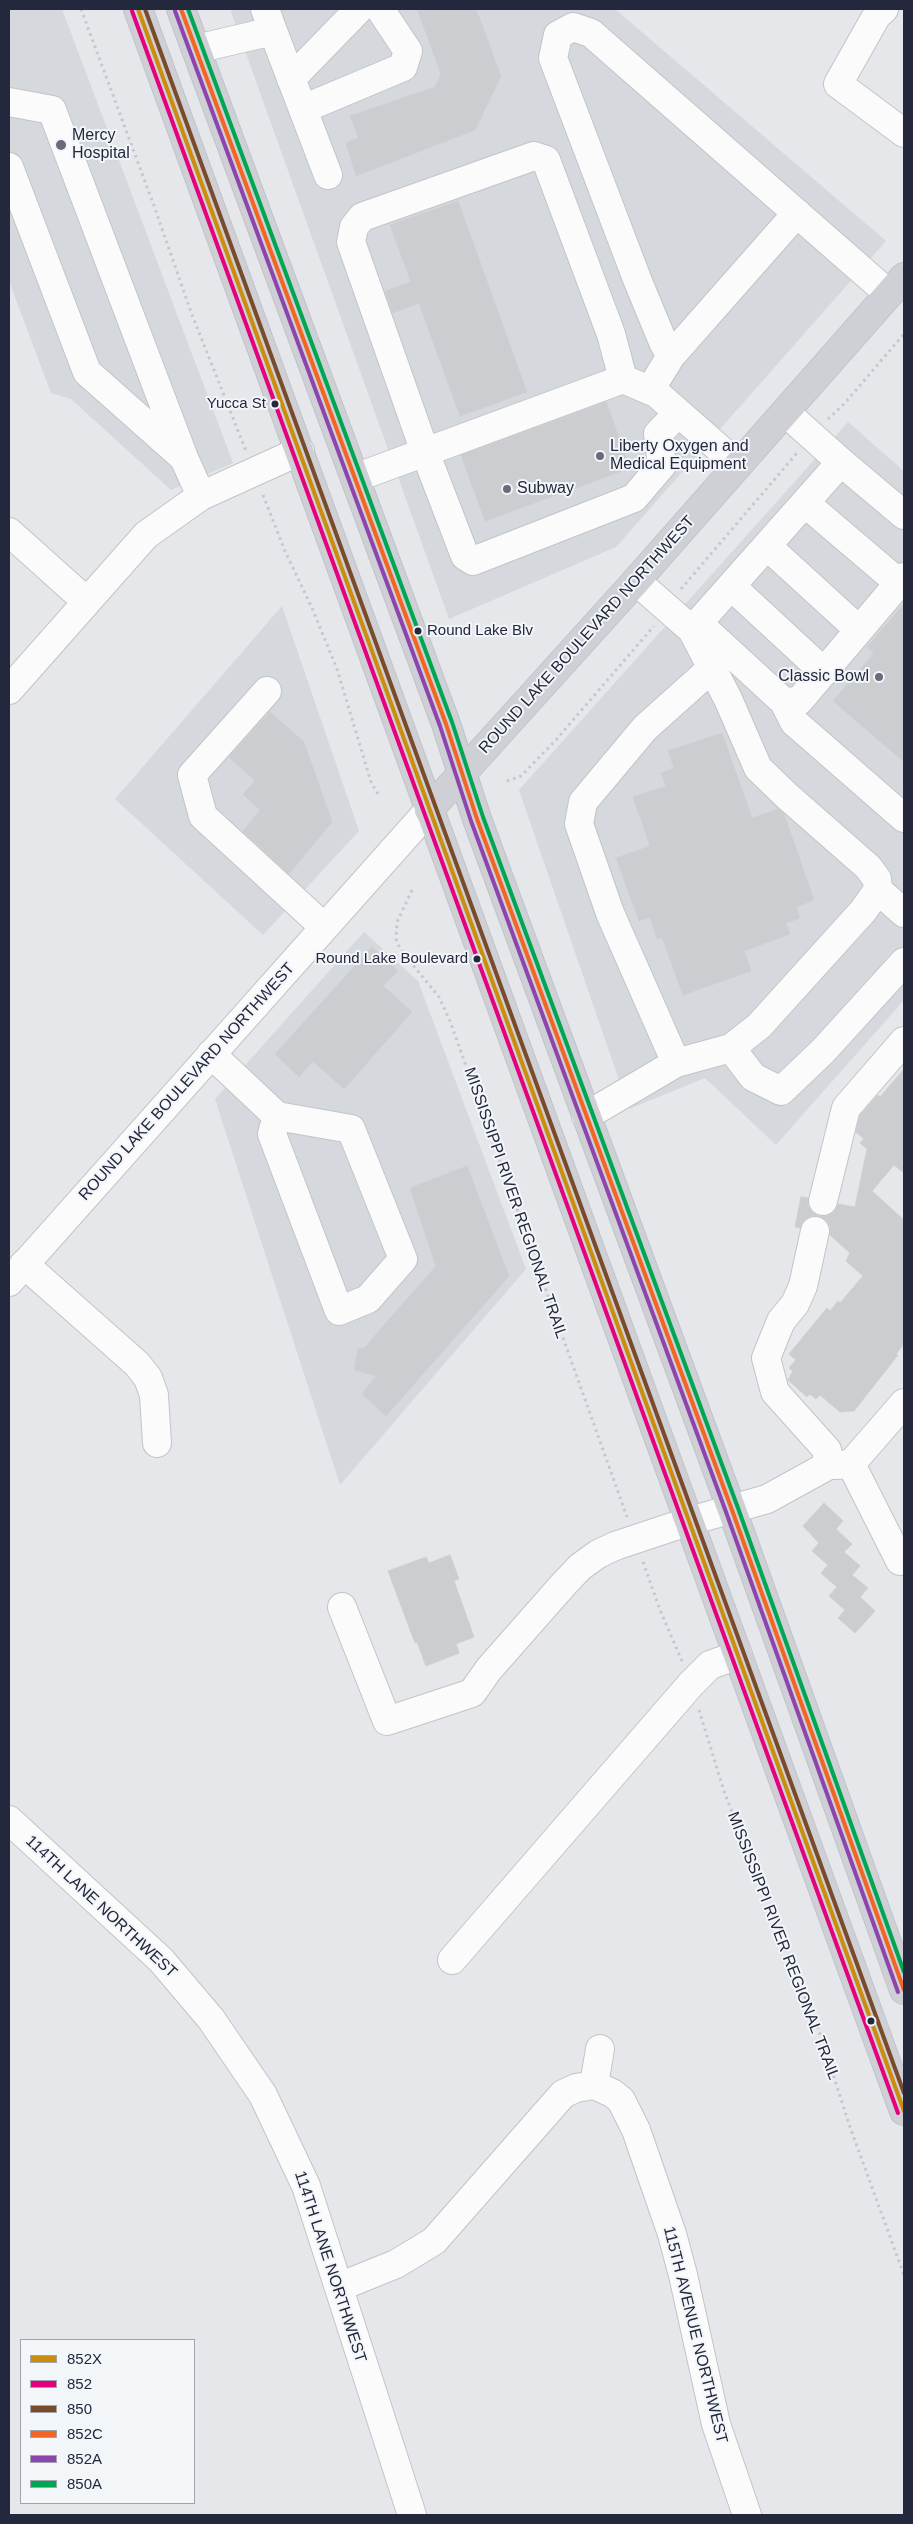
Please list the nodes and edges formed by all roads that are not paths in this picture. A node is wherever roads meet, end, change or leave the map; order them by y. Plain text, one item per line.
1 (138, 9) edge
2 (181, 9) edge
3 (359, 9) edge
4 (380, 9) edge
5 (884, 9) edge
6 (269, 20) edge
7 (196, 49) junction
8 (292, 79) junction
9 (9, 102) edge
10 (303, 109) junction
11 (904, 133) edge
12 (9, 167) edge
13 (328, 175) dead end
14 (797, 213) junction
15 (897, 286) edge
16 (671, 356) junction
17 (623, 378) junction
18 (650, 390) junction
19 (785, 412) junction
20 (678, 413) junction
21 (300, 451) junction
22 (425, 452) junction
23 (184, 458) junction
24 (841, 462) junction
25 (738, 465) junction
26 (354, 478) junction
27 (201, 496) junction
28 (805, 503) junction
29 (904, 516) edge
30 (9, 532) edge
31 (766, 546) junction
32 (902, 580) edge
33 (636, 581) junction
34 (730, 586) junction
35 (86, 601) junction
36 (695, 626) junction
37 (859, 630) junction
38 (712, 668) junction
39 (824, 672) junction
40 (9, 690) edge
41 (267, 691) dead end
42 (784, 702) junction
43 (463, 772) junction
44 (429, 810) junction
45 (904, 818) edge
46 (878, 890) junction
47 (904, 914) edge
48 (324, 927) junction
49 (904, 962) edge
50 (904, 1041) edge
51 (731, 1048) junction
52 (211, 1054) junction
53 (676, 1063) junction
54 (277, 1116) junction
55 (586, 1116) junction
56 (823, 1201) dead end
57 (815, 1231) dead end
58 (14, 1272) edge
59 (904, 1403) edge
60 (157, 1443) dead end
61 (839, 1465) junction
62 (732, 1510) junction
63 (690, 1521) junction
64 (900, 1561) dead end
65 (342, 1607) dead end
66 (738, 1655) junction
67 (9, 1820) edge
68 (452, 1960) dead end
69 (904, 1990) edge
70 (600, 2049) dead end
71 (594, 2085) junction
72 (904, 2111) edge
73 (339, 2287) junction
74 (412, 2515) edge
75 (747, 2515) edge

1 - 21 main road
2 - 7 main road
3 - 8 street
4 - 10 street
5 - 11 street
6 - 7 street
6 - 8 street
7 - 26 main road
8 - 10 street
9 - 23 street
10 - 13 street
12 - 23 street
14 - 15 street
14 - 16 street
14 - 16 street
15 - 19 main road, ROUND LAKE BOULEVARD NORTHWEST
16 - 18 street
17 - 18 street
17 - 22 street
17 - 22 street
18 - 20 street
19 - 24 street
19 - 25 main road, ROUND LAKE BOULEVARD NORTHWEST
20 - 22 street
20 - 25 street
21 - 27 street
21 - 44 main road
22 - 26 street
23 - 27 street
24 - 28 street
24 - 29 street
25 - 33 main road, ROUND LAKE BOULEVARD NORTHWEST
26 - 43 main road
27 - 35 street
28 - 31 street
28 - 32 street
30 - 35 street
31 - 34 street
31 - 37 street
32 - 37 street
33 - 36 street
33 - 43 main road, ROUND LAKE BOULEVARD NORTHWEST
34 - 36 street
34 - 39 street
35 - 40 street
36 - 38 street
36 - 42 street
37 - 39 street
38 - 46 street
38 - 53 street
39 - 42 street
41 - 48 street
42 - 45 street
43 - 44 main road, ROUND LAKE BOULEVARD NORTHWEST
43 - 55 main road
44 - 48 street, ROUND LAKE BOULEVARD NORTHWEST
44 - 63 main road
46 - 47 street
46 - 51 street
48 - 52 street, ROUND LAKE BOULEVARD NORTHWEST
49 - 51 street
50 - 56 street
51 - 53 street
52 - 54 street
52 - 58 street, ROUND LAKE BOULEVARD NORTHWEST
53 - 55 street
54 - 54 street
55 - 62 main road
57 - 61 street
58 - 60 street
59 - 61 street
61 - 62 street
61 - 64 street
62 - 63 street
62 - 69 main road
63 - 65 street
63 - 66 main road
66 - 68 street
66 - 72 main road
67 - 73 street, 114TH LANE NORTHWEST
70 - 71 street
71 - 73 street
71 - 75 street, 115TH AVENUE NORTHWEST
73 - 74 street, 114TH LANE NORTHWEST

